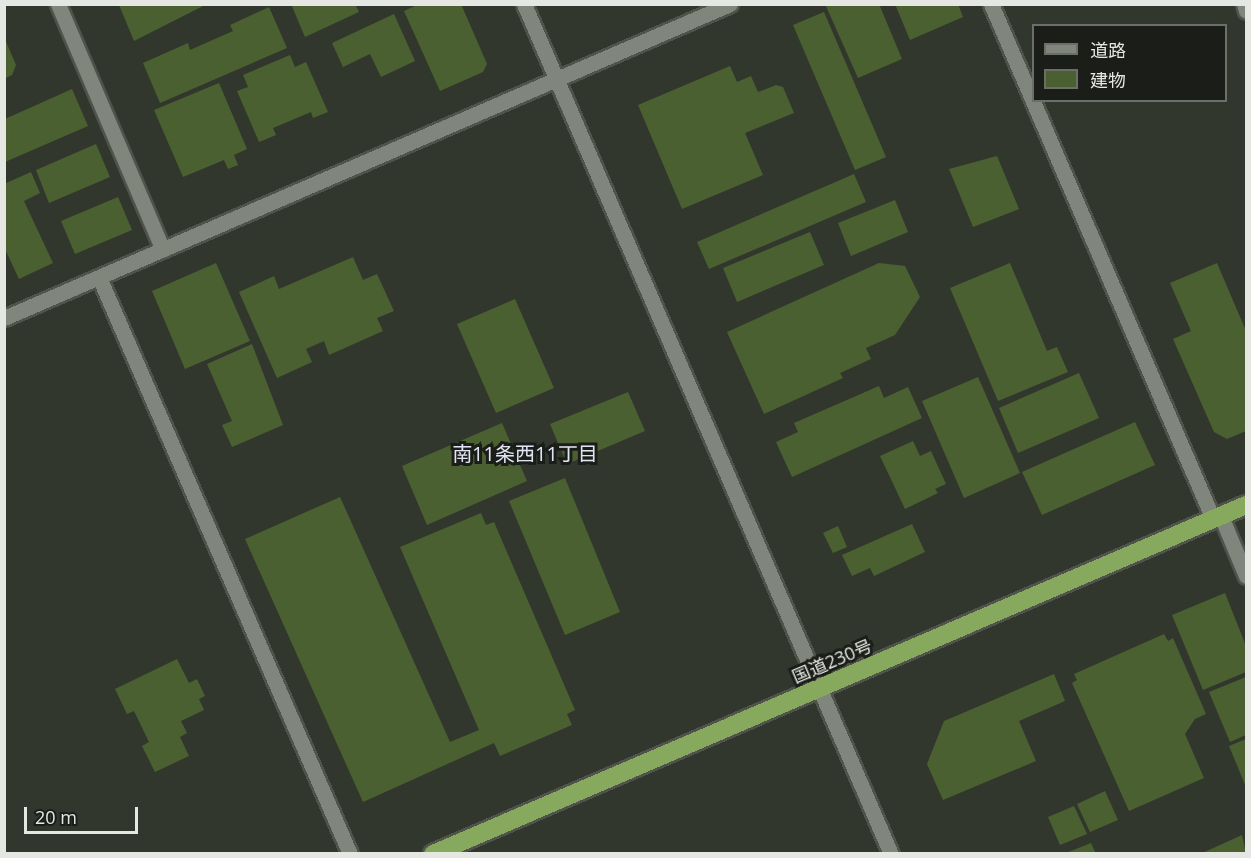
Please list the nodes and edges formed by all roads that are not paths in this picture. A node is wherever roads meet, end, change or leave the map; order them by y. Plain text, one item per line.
1 (58, 4) edge
2 (524, 4) edge
3 (730, 4) edge
4 (991, 4) edge
5 (1244, 4) edge
6 (1246, 11) edge
7 (557, 80) junction
8 (1032, 97) edge
9 (1034, 102) edge
10 (163, 250) junction
11 (99, 277) junction
12 (4, 318) edge
13 (1246, 505) edge
14 (1217, 518) junction
15 (1246, 576) edge
16 (820, 689) junction
17 (350, 854) edge
18 (433, 854) edge
19 (891, 854) edge

1 - 10 street
2 - 7 street
3 - 7 street
4 - 8 street
5 - 6 street
7 - 10 street
7 - 16 street
9 - 14 street
10 - 11 street
11 - 12 street
11 - 17 street
13 - 14 highway, 国道230号
14 - 15 street
14 - 16 highway, 国道230号
16 - 18 highway, 国道230号
16 - 19 street

